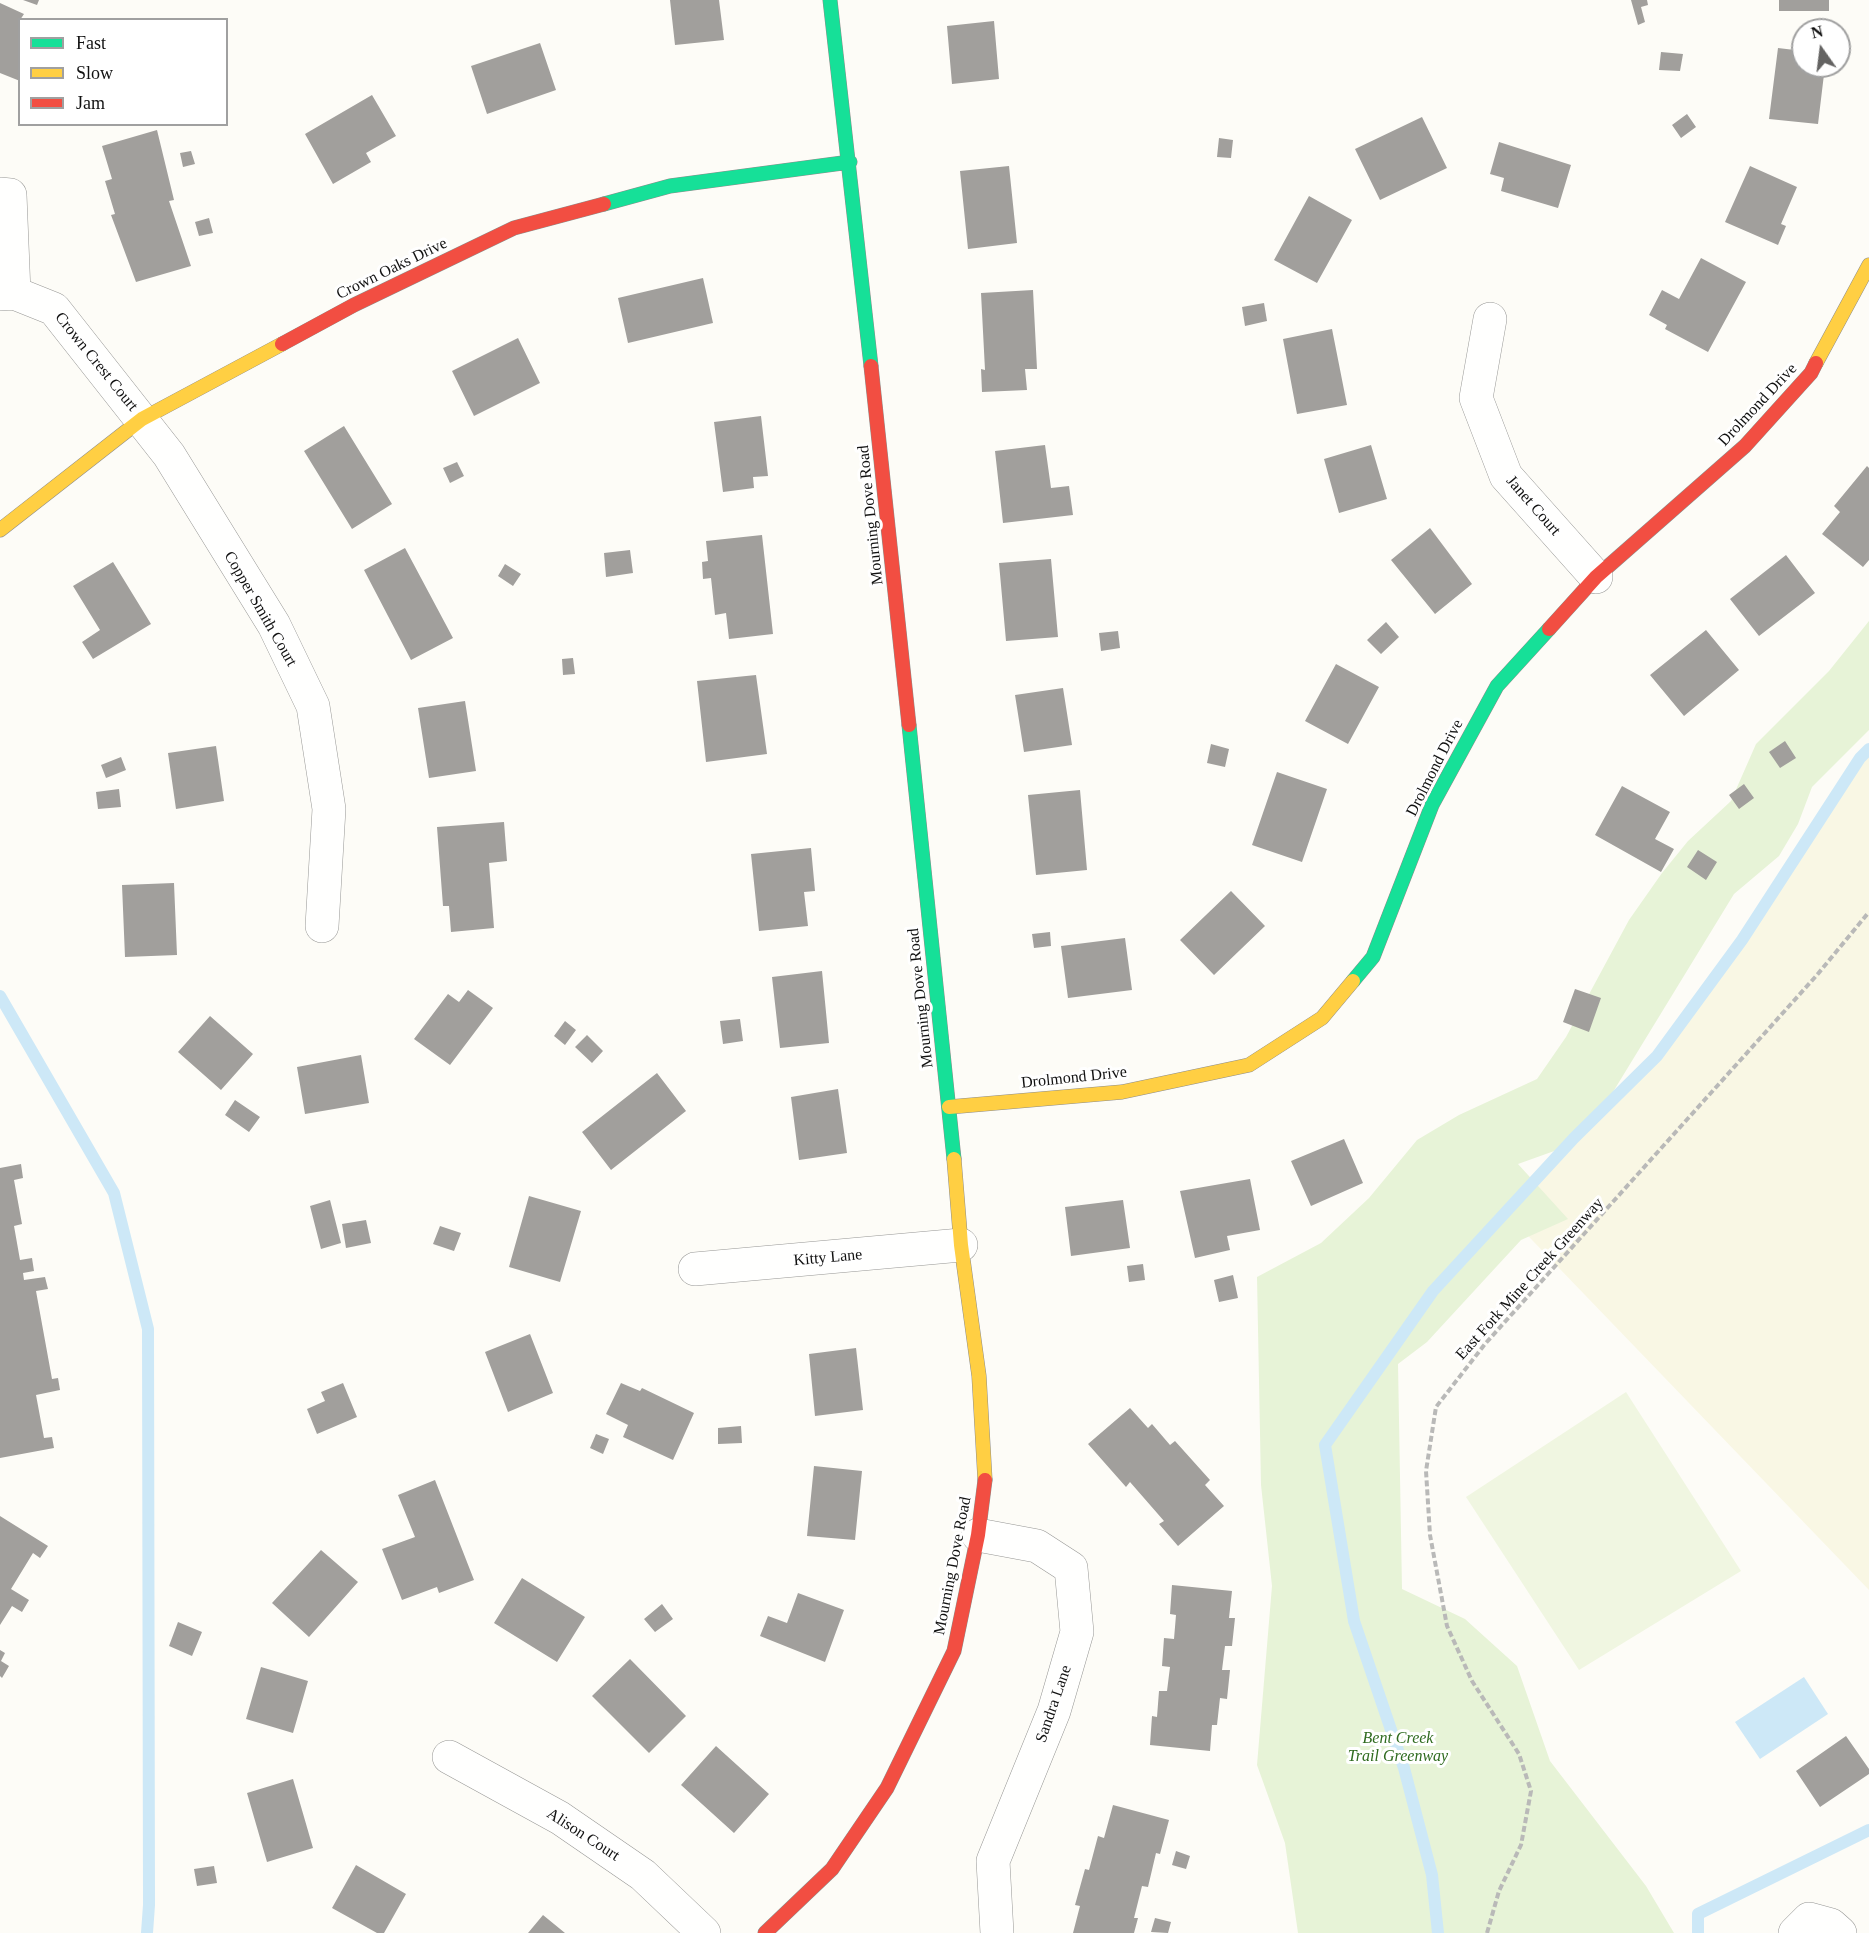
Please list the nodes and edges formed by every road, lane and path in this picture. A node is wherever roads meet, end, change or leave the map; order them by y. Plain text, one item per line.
1 (830, 0) edge
2 (850, 162) junction
3 (0, 194) edge
4 (1869, 266) edge
5 (7, 293) edge
6 (1490, 320) dead end
7 (142, 419) junction
8 (0, 530) edge
9 (1596, 577) junction
10 (1869, 912) edge
11 (322, 926) dead end
12 (949, 1107) junction
13 (961, 1245) junction
14 (695, 1269) dead end
15 (978, 1535) junction
16 (449, 1757) dead end
17 (704, 1933) edge
18 (765, 1933) edge
19 (998, 1933) edge
20 (1487, 1933) edge
21 (1795, 1933) edge
22 (1840, 1933) edge

1 - 2 street, Mourning Dove Road
2 - 7 street, Crown Oaks Drive
2 - 12 street, Mourning Dove Road
3 - 5 street, Crown Crest Court
4 - 9 street, Drolmond Drive
5 - 7 street, Crown Crest Court
6 - 9 street, Janet Court
7 - 8 street, Crown Oaks Drive
7 - 11 street, Copper Smith Court
9 - 12 street, Drolmond Drive
10 - 20 path, East Fork Mine Creek Greenway
12 - 13 street, Mourning Dove Road
13 - 14 street, Kitty Lane
13 - 15 street, Mourning Dove Road
15 - 18 street, Mourning Dove Road
15 - 19 street, Sandra Lane
16 - 17 street, Alison Court
21 - 22 street

